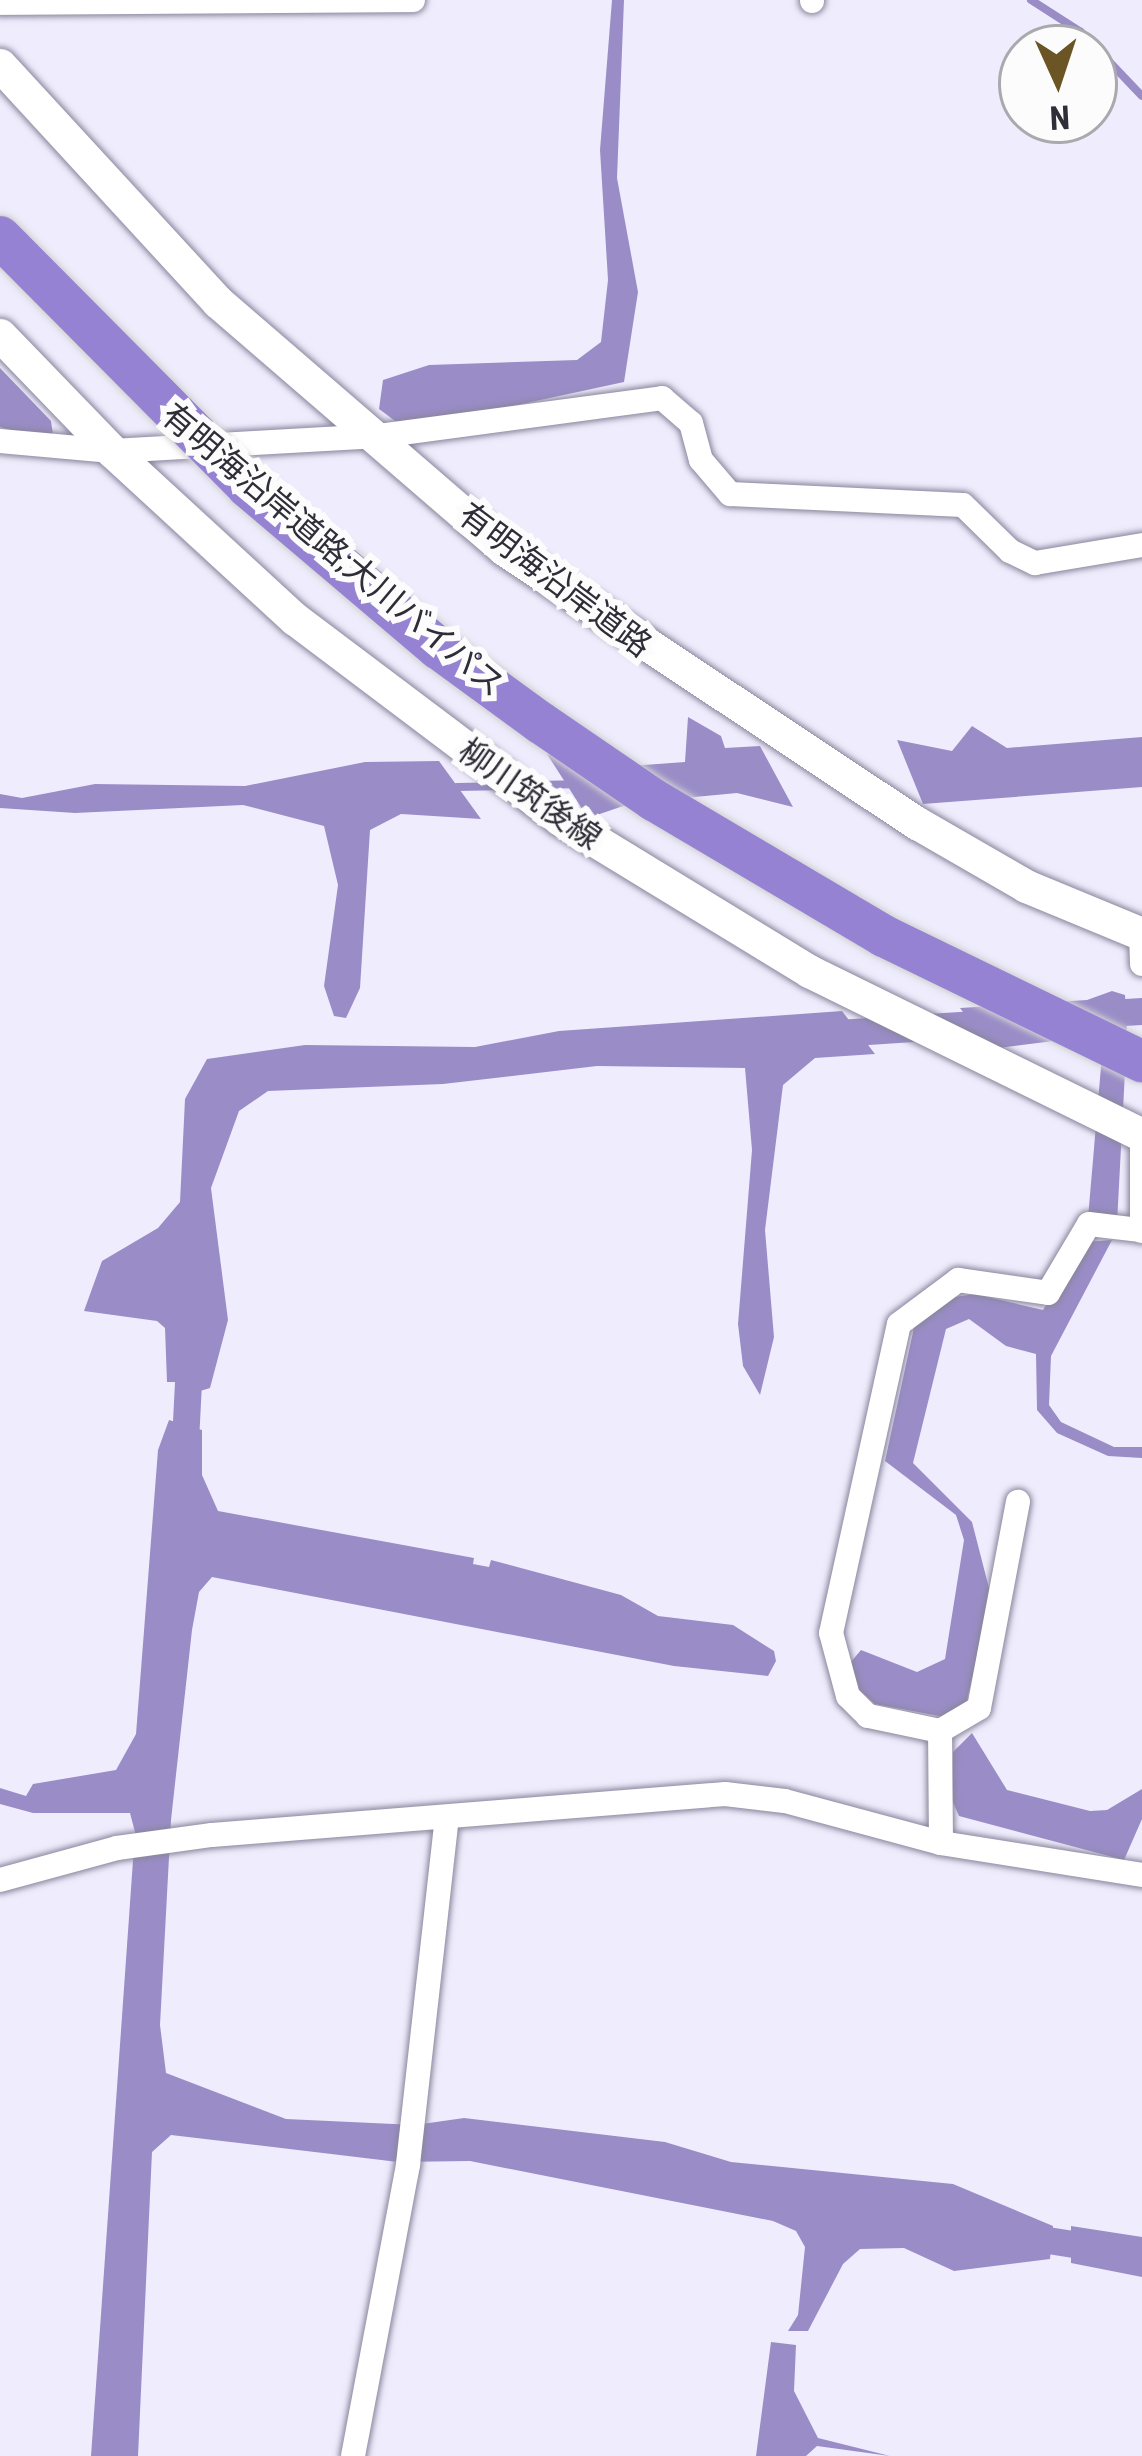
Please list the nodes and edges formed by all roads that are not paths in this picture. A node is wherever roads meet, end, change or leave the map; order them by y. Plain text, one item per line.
1 (413, 0) edge
2 (0, 3) edge
3 (0, 65) edge
4 (0, 215) edge
5 (0, 237) edge
6 (0, 335) edge
7 (379, 436) junction
8 (0, 441) edge
9 (112, 452) junction
10 (1142, 545) edge
11 (447, 638) dead end
12 (1141, 934) edge
13 (1142, 964) edge
14 (1142, 1061) edge
15 (1142, 1134) edge
16 (1140, 1231) edge
17 (1018, 1502) dead end
18 (940, 1732) junction
19 (447, 1819) junction
20 (941, 1843) junction
21 (1142, 1875) edge
22 (0, 1880) edge
23 (353, 2456) edge

1 - 2 street
3 - 7 main road, 有明海沿岸道路
4 - 11 highway, 有明海沿岸道路;大川バイパス
5 - 14 highway, 有明海沿岸道路;大川バイパス, bridge
6 - 9 main road, 柳川筑後線
7 - 9 street
7 - 10 street
7 - 12 main road, 有明海沿岸道路
8 - 9 street
9 - 15 main road, 柳川筑後線
12 - 13 street
15 - 16 street
16 - 18 street
17 - 18 street
18 - 20 street
19 - 20 street
19 - 22 street
19 - 23 street
20 - 21 street

